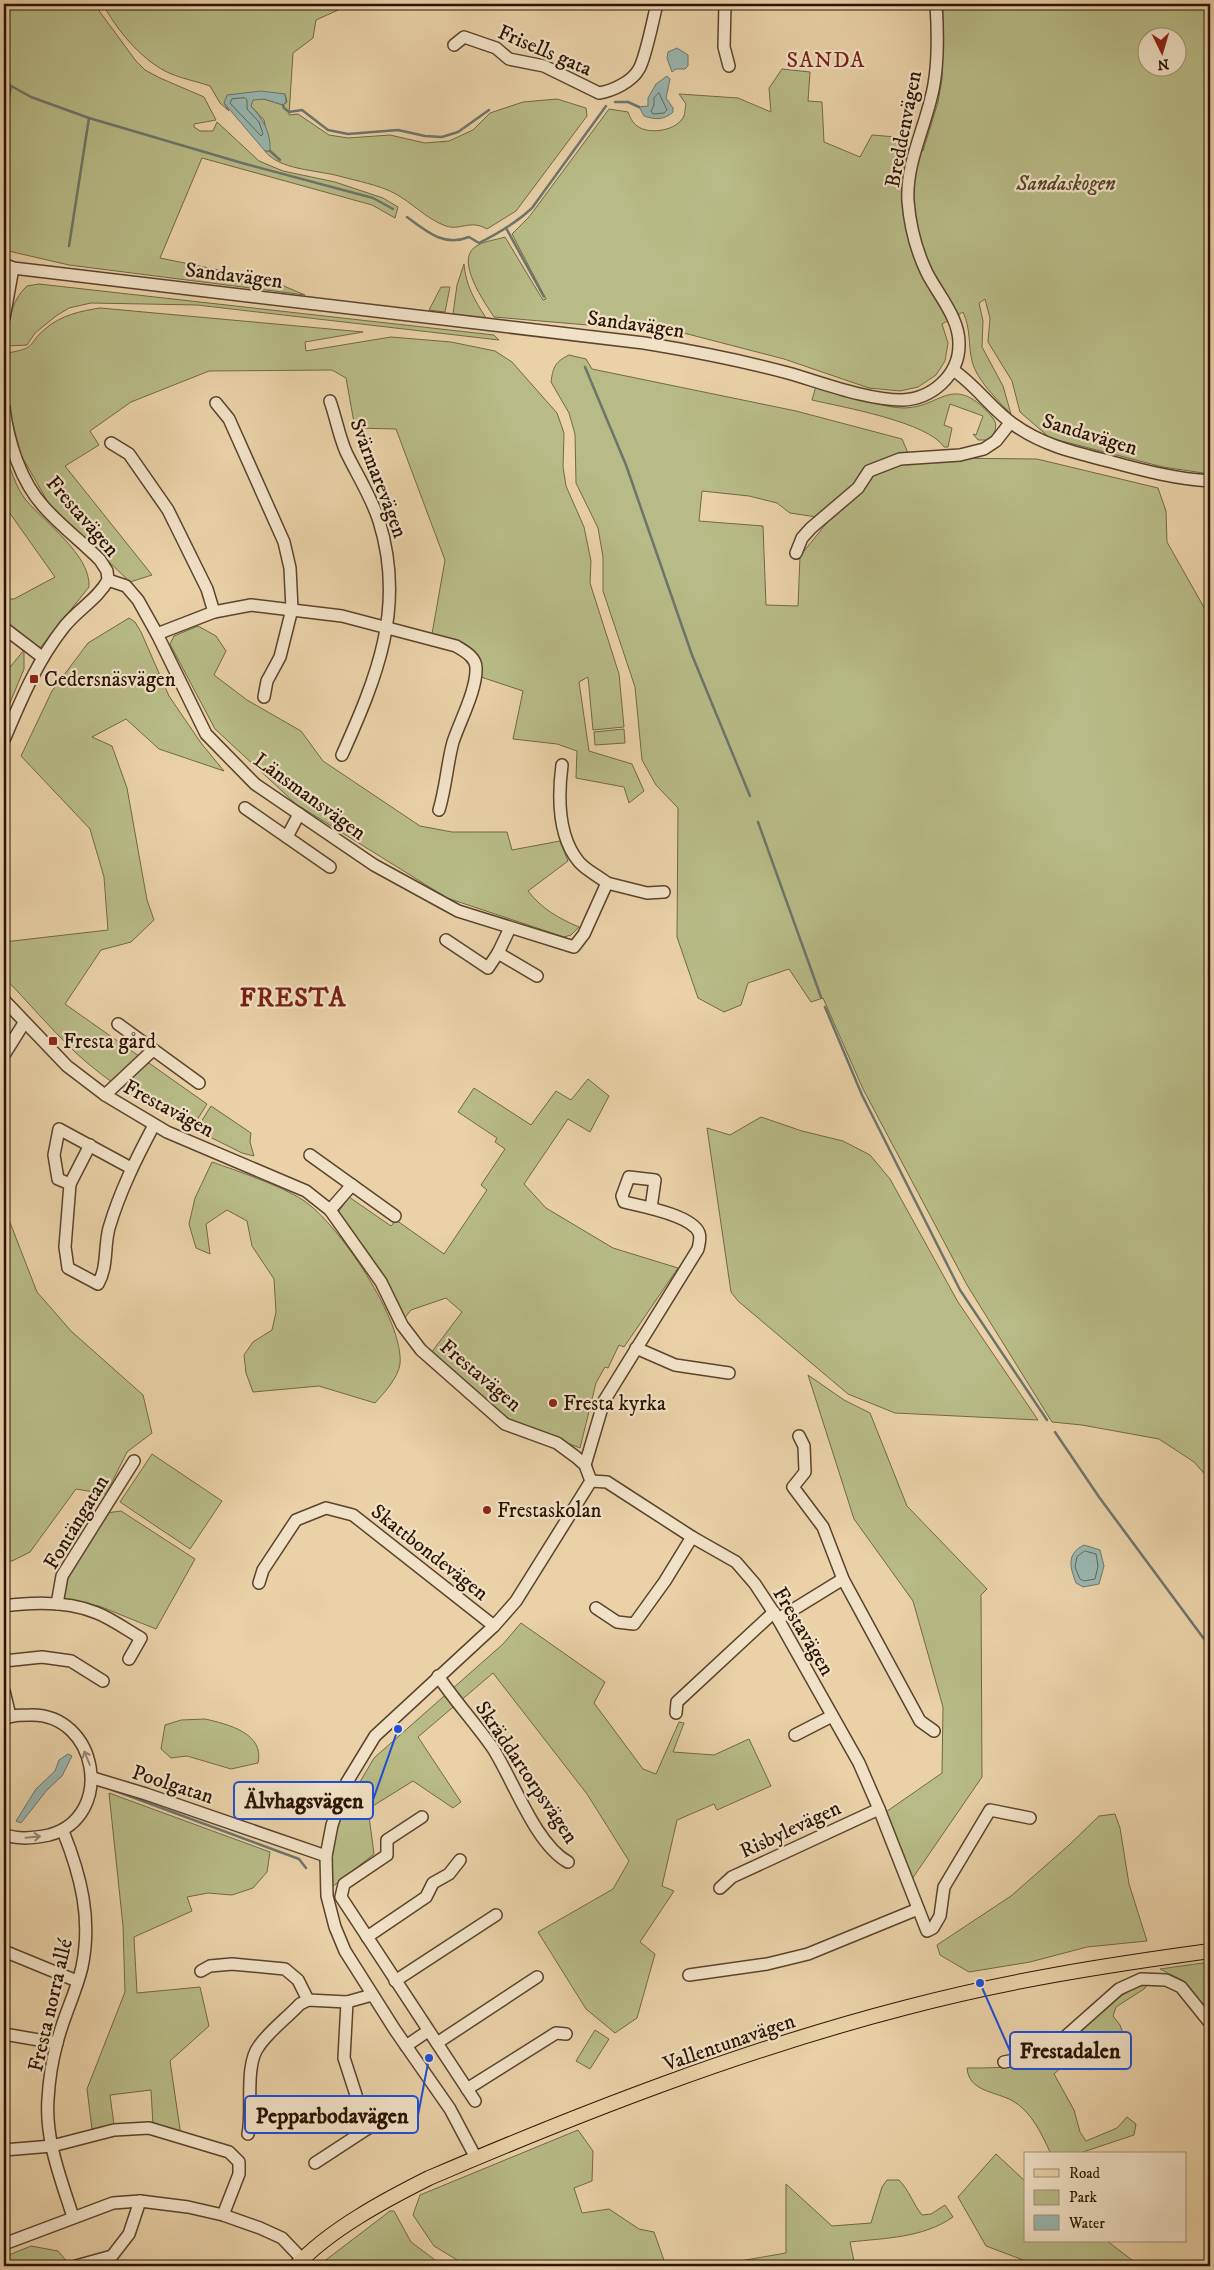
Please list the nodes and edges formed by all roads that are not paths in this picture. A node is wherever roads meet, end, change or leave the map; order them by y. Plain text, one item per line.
1 (657, 4) edge
2 (725, 4) edge
3 (936, 4) edge
4 (454, 45) dead end
5 (729, 66) dead end
6 (9, 266) edge
7 (5, 296) edge
8 (4, 318) edge
9 (953, 370) junction
10 (330, 401) dead end
11 (216, 403) dead end
12 (4, 408) edge
13 (1010, 423) junction
14 (111, 443) dead end
15 (1210, 481) edge
16 (796, 553) dead end
17 (108, 580) junction
18 (292, 609) junction
19 (214, 612) junction
20 (4, 628) edge
21 (387, 628) junction
22 (157, 634) junction
23 (42, 657) junction
24 (264, 697) dead end
25 (4, 740) edge
26 (342, 755) dead end
27 (562, 765) dead end
28 (245, 808) dead end
29 (439, 810) dead end
30 (299, 814) junction
31 (287, 837) junction
32 (330, 867) dead end
33 (607, 883) junction
34 (664, 892) dead end
35 (510, 928) junction
36 (446, 940) dead end
37 (498, 952) junction
38 (537, 976) dead end
39 (4, 1000) edge
40 (24, 1023) junction
41 (118, 1024) dead end
42 (153, 1050) junction
43 (4, 1055) edge
44 (199, 1083) dead end
45 (105, 1095) junction
46 (154, 1125) junction
47 (90, 1144) junction
48 (310, 1155) dead end
49 (131, 1168) junction
50 (70, 1184) junction
51 (352, 1185) junction
52 (651, 1208) dead end
53 (330, 1210) junction
54 (395, 1216) dead end
55 (636, 1348) junction
56 (729, 1374) dead end
57 (799, 1436) dead end
58 (134, 1462) dead end
59 (585, 1466) junction
60 (590, 1481) junction
61 (692, 1538) junction
62 (843, 1579) junction
63 (259, 1583) dead end
64 (57, 1604) junction
65 (4, 1606) edge
66 (596, 1608) dead end
67 (776, 1616) junction
68 (494, 1626) junction
69 (130, 1659) dead end
70 (4, 1661) edge
71 (438, 1676) junction
72 (103, 1682) dead end
73 (4, 1691) edge
74 (676, 1713) dead end
75 (832, 1716) junction
76 (7, 1717) edge
77 (934, 1731) dead end
78 (795, 1735) dead end
79 (93, 1778) junction
80 (879, 1809) junction
81 (422, 1817) dead end
82 (1030, 1818) dead end
83 (63, 1831) junction
84 (5, 1837) edge
85 (326, 1856) junction
86 (460, 1860) dead end
87 (568, 1862) dead end
88 (720, 1888) dead end
89 (918, 1909) junction
90 (496, 1915) dead end
91 (367, 1937) junction
92 (4, 1951) edge
93 (1210, 1951) edge
94 (201, 1971) dead end
95 (689, 1975) dead end
96 (537, 1977) dead end
97 (395, 1981) junction
98 (77, 1982) junction
99 (372, 1995) junction
100 (308, 2000) junction
101 (347, 2002) junction
102 (1210, 2023) edge
103 (428, 2031) junction
104 (4, 2034) edge
105 (566, 2034) dead end
106 (57, 2043) junction
107 (437, 2043) junction
108 (406, 2046) junction
109 (1004, 2062) dead end
110 (467, 2089) junction
111 (475, 2101) dead end
112 (403, 2112) dead end
113 (367, 2129) junction
114 (248, 2134) dead end
115 (52, 2146) junction
116 (4, 2150) edge
117 (476, 2158) junction
118 (315, 2163) dead end
119 (140, 2201) junction
120 (223, 2215) junction
121 (73, 2218) junction
122 (4, 2244) edge
123 (98, 2263) edge
124 (299, 2263) edge
125 (76, 2266) edge

1 - 4 street, Frisells gata
2 - 5 street
3 - 9 street, Breddenvägen
6 - 7 street
6 - 9 street, Sandavägen
7 - 8 street
9 - 13 street, Sandavägen
10 - 21 street, Svärmarevägen
11 - 18 street
12 - 17 street, Frestavägen
13 - 15 street, Sandavägen
13 - 16 street
14 - 19 street
17 - 22 street, Länsmansvägen
17 - 23 street, Frestavägen
18 - 19 street
18 - 21 street
18 - 24 street
19 - 22 street
20 - 23 street
21 - 26 street, Svärmarevägen
21 - 29 street
22 - 30 street, Länsmansvägen
23 - 25 street, Frestavägen
27 - 33 street
28 - 31 street
30 - 31 street
30 - 35 street, Länsmansvägen
31 - 32 street
33 - 34 street
33 - 35 street, Länsmansvägen
35 - 37 street
36 - 37 street
37 - 38 street
39 - 40 street, Frestavägen
40 - 43 street
40 - 45 street, Frestavägen
41 - 42 street
42 - 44 street
42 - 45 street
45 - 46 street, Frestavägen
46 - 49 street
46 - 53 street, Frestavägen
47 - 49 street
47 - 50 street
47 - 50 street
48 - 51 street
49 - 50 street
51 - 53 street
51 - 54 street
52 - 55 street
53 - 59 street, Frestavägen
55 - 56 street
55 - 59 street
57 - 62 street
58 - 64 street, Fontängatan
59 - 60 street
60 - 61 street, Frestavägen
60 - 68 street
61 - 66 street
61 - 67 street, Frestavägen
62 - 67 street
62 - 77 street
63 - 68 street, Skattbondevägen
64 - 65 street
64 - 69 street
67 - 74 street
67 - 75 street, Frestavägen
68 - 71 street
70 - 72 street
71 - 85 street
71 - 87 street, Skräddartorpsvägen
73 - 76 street
75 - 78 street
75 - 80 street, Frestavägen
79 -> 76 street
79 - 83 street
79 - 85 street, Poolgatan
80 - 88 street, Risbylevägen
80 - 89 street, Frestavägen
81 - 91 street
82 - 89 street, Frestavägen
84 -> 83 street
83 - 98 street, Fresta norra allé
85 - 99 street
86 - 91 street
89 - 95 street
90 - 97 street
91 - 97 street
92 - 98 street
93 - 117 main road, Vallentunavägen
94 - 100 street
96 - 107 street
97 - 103 street
98 - 106 street, Fresta norra allé
99 - 101 street
99 - 108 street
100 - 101 street
100 - 114 street
101 - 113 street
102 - 109 street
103 - 107 street
103 - 108 street
104 - 106 street
105 - 110 street
106 - 115 street, Fresta norra allé
107 - 110 street
108 - 117 street
110 - 111 street
112 - 113 street
113 - 118 street
115 - 116 street
115 - 120 street
115 - 121 street, Fresta norra allé
117 - 124 main road, Vallentunavägen
119 - 120 street
119 - 121 street
119 - 123 street
120 - 124 street
121 - 122 street
123 - 125 street

